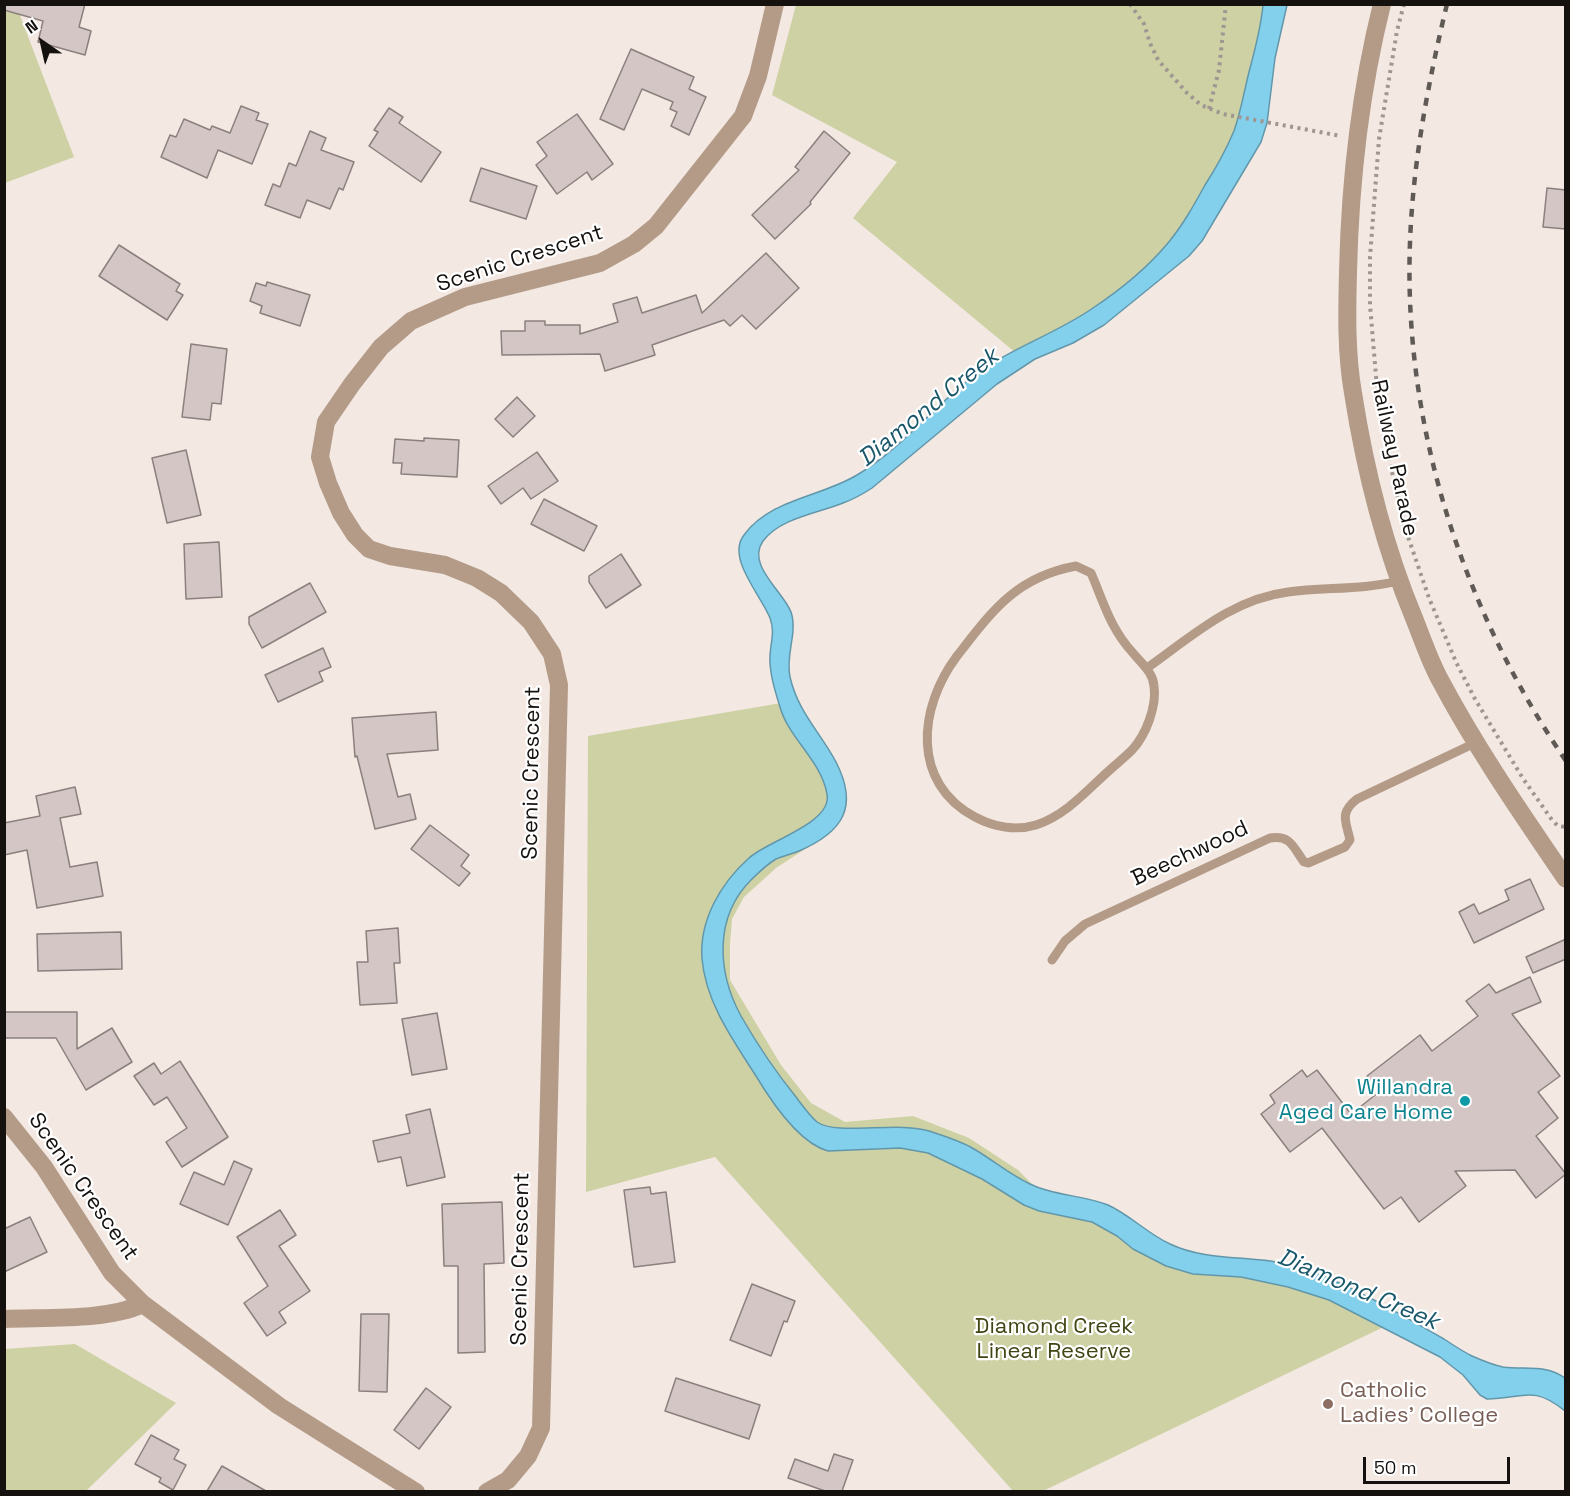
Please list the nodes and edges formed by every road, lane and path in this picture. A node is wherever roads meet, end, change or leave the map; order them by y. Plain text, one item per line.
1 (775, 4) edge
2 (1130, 4) edge
3 (1226, 4) edge
4 (1382, 4) edge
5 (1404, 4) edge
6 (1209, 109) junction
7 (1357, 139) junction
8 (1398, 581) junction
9 (1147, 668) junction
10 (1475, 743) junction
11 (1566, 827) edge
12 (1566, 879) edge
13 (1052, 960) dead end
14 (4, 1117) edge
15 (143, 1304) junction
16 (4, 1318) edge
17 (416, 1491) edge
18 (487, 1491) edge

1 - 18 street, Scenic Crescent
2 - 6 path
3 - 6 path
4 - 7 street, Railway Parade
5 - 11 path
6 - 7 path
7 - 8 street, Railway Parade
8 - 9 lane
8 - 10 street, Railway Parade
9 - 9 lane
10 - 12 street, Railway Parade
10 - 13 lane, Beechwood
14 - 15 street, Scenic Crescent
15 - 16 street
15 - 17 street, Scenic Crescent

